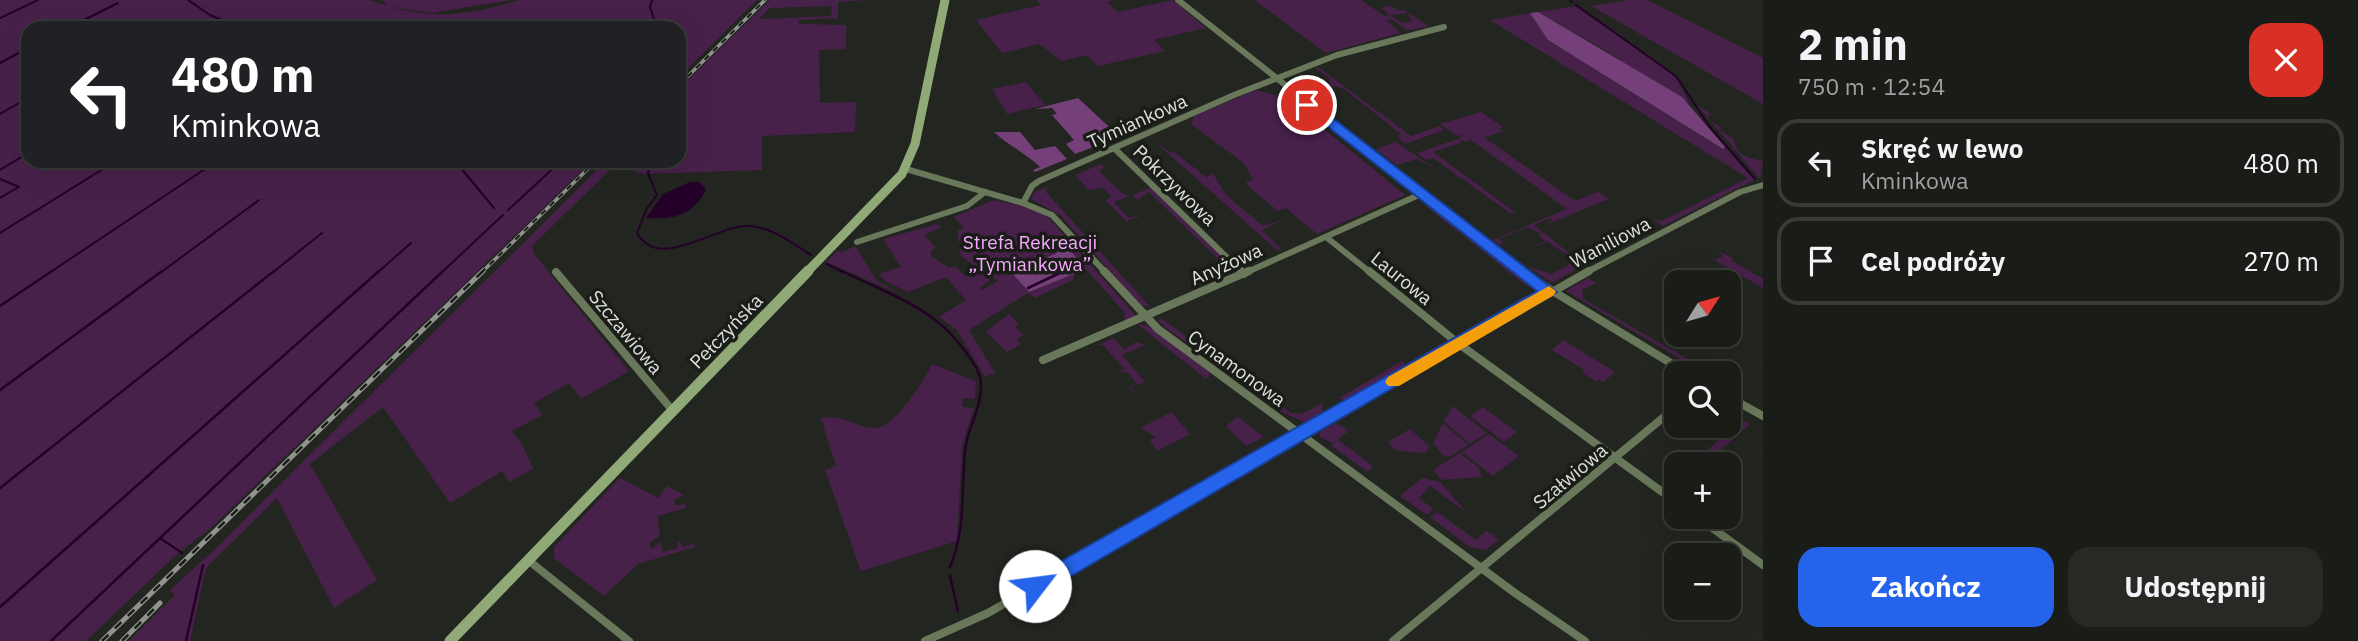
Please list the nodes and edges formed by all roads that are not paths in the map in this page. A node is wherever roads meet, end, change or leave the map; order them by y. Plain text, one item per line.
1 (945, 0) edge
2 (1178, 0) edge
3 (1444, 27) dead end
4 (1274, 79) junction
5 (1115, 149) junction
6 (906, 169) junction
7 (1763, 186) edge
8 (985, 192) junction
9 (1421, 194) junction
10 (1023, 203) junction
11 (1326, 237) junction
12 (856, 242) dead end
13 (556, 272) dead end
14 (1244, 274) junction
15 (1549, 292) junction
16 (1145, 318) junction
17 (1459, 344) junction
18 (1043, 360) dead end
19 (1667, 361) edge
20 (1741, 404) edge
21 (673, 411) junction
22 (1763, 416) edge
23 (1664, 417) edge
24 (1302, 435) junction
25 (1616, 458) junction
26 (1664, 493) edge
27 (1714, 529) edge
28 (528, 560) junction
29 (1763, 565) edge
30 (1483, 568) junction
31 (938, 639) edge
32 (450, 641) edge
33 (629, 641) edge
34 (925, 641) edge
35 (1393, 641) edge
36 (1586, 641) edge

1 - 6 main road, Pełczyńska
2 - 4 street
3 - 4 street, Tymiankowa
4 - 5 street, Tymiankowa
4 - 9 street
5 - 10 street, Tymiankowa
5 - 14 street, Pokrzywowa
6 - 8 street
6 - 21 main road, Pełczyńska
7 - 15 street, Waniliowa
8 - 10 street
8 - 12 street
9 - 11 street, Anyżowa
9 - 15 street
10 - 16 street, Cynamonowa
11 - 14 street, Anyżowa
11 - 17 street, Laurowa
13 - 21 street, Szczawiowa
14 - 16 street, Anyżowa
15 - 17 street, Waniliowa
15 - 19 street
16 - 18 street, Anyżowa
16 - 24 street, Cynamonowa
17 - 24 street, Waniliowa
17 - 25 street, Laurowa
20 - 22 street
21 - 28 main road, Pełczyńska
23 - 25 street, Szałwiowa
24 - 30 street, Cynamonowa
24 - 31 street, Waniliowa
25 - 26 street, Laurowa
25 - 30 street, Szałwiowa
27 - 29 street
28 - 32 main road, Pełczyńska
28 - 33 street
30 - 35 street, Szałwiowa
30 - 36 street, Cynamonowa
31 - 34 street, Waniliowa

